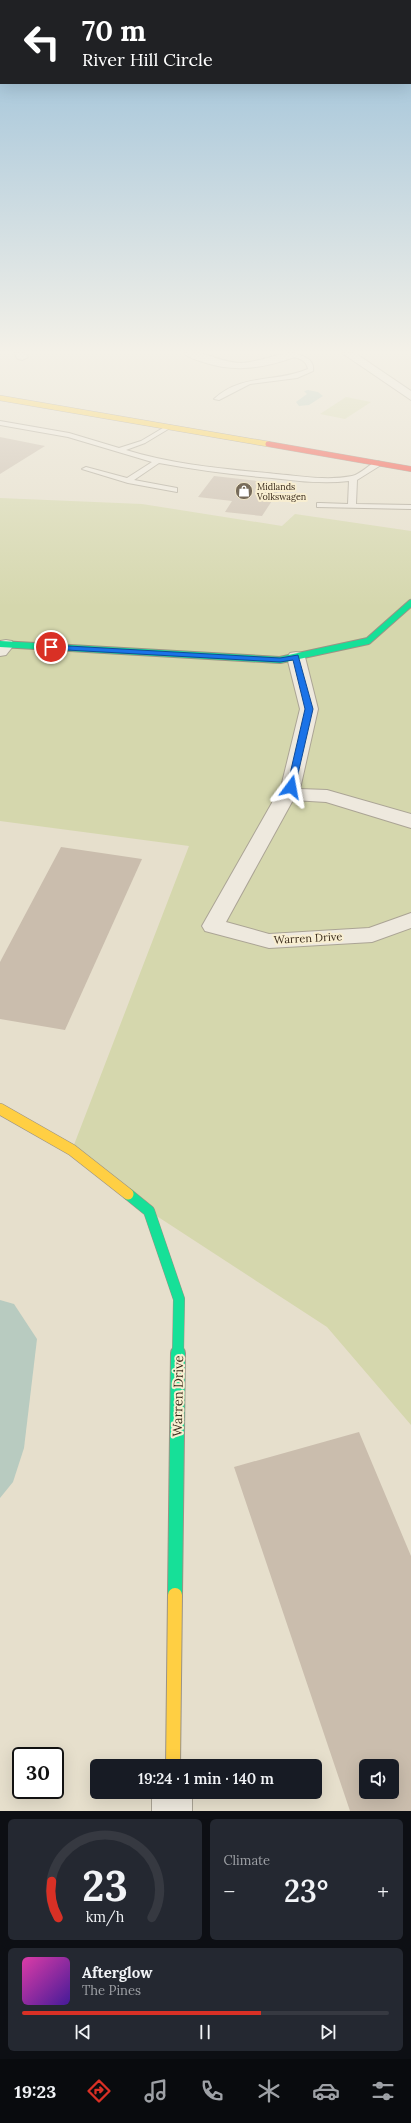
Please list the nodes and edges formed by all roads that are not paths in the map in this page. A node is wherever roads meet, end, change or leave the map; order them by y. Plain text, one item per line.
1 (78, 438) edge
2 (150, 438) edge
3 (229, 438) edge
4 (120, 450) junction
5 (159, 460) junction
6 (378, 463) junction
7 (86, 469) dead end
8 (411, 469) edge
9 (353, 478) junction
10 (128, 481) junction
11 (174, 490) dead end
12 (320, 505) dead end
13 (352, 506) junction
14 (411, 507) edge
15 (411, 603) edge
16 (2, 647) edge
17 (296, 657) junction
18 (287, 794) junction
19 (411, 822) edge
20 (411, 920) edge
21 (0, 1109) edge
22 (173, 1759) edge
23 (172, 1799) edge
24 (172, 1811) edge

1 - 4 lane
2 - 4 lane
3 - 6 street
4 - 5 lane
5 - 9 lane
5 - 10 lane
6 - 8 street
6 - 9 lane
7 - 10 lane
9 - 13 lane
10 - 11 lane
12 - 13 lane
13 - 14 lane
15 - 17 street
16 - 17 street
17 - 18 street, Warren Drive
18 - 19 street
18 - 20 street, Warren Drive
21 - 22 street, Warren Drive
23 - 24 street

